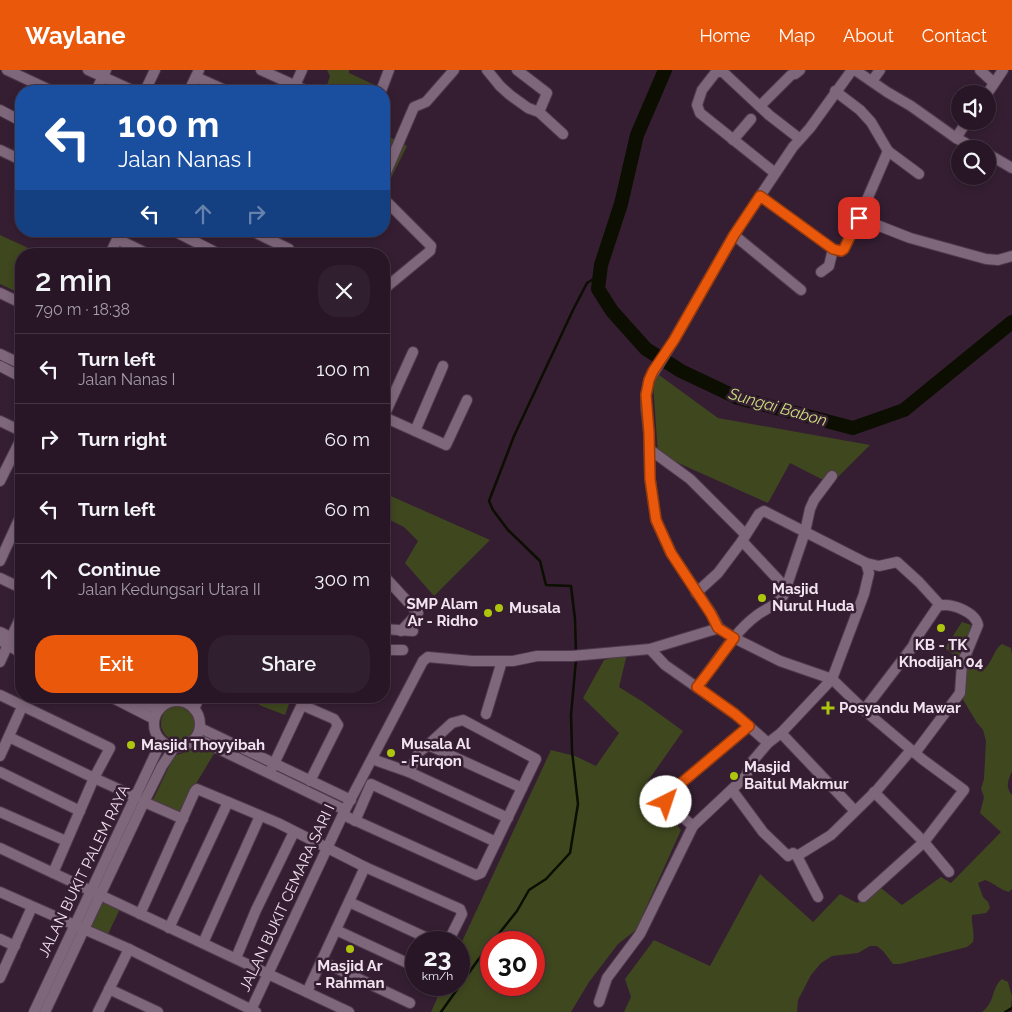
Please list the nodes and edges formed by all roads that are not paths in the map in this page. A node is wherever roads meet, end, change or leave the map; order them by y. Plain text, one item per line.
1 (7, 70) edge
2 (88, 70) edge
3 (155, 70) edge
4 (261, 70) edge
5 (302, 70) edge
6 (389, 70) edge
7 (454, 70) edge
8 (487, 70) edge
9 (517, 70) edge
10 (800, 70) edge
11 (854, 70) edge
12 (880, 70) edge
13 (980, 70) edge
14 (1003, 70) edge
15 (198, 73) edge
16 (104, 74) edge
17 (872, 81) junction
18 (994, 83) joint
19 (39, 85) edge
20 (123, 85) edge
21 (148, 85) edge
22 (192, 85) edge
23 (217, 85) edge
24 (287, 85) edge
25 (296, 85) edge
26 (383, 85) edge
27 (835, 91) junction
28 (760, 106) junction
29 (0, 110) edge
30 (539, 112) junction
31 (15, 117) edge
32 (751, 119) dead end
33 (961, 130) edge
34 (563, 134) dead end
35 (956, 138) junction
36 (800, 139) junction
37 (733, 140) junction
38 (960, 140) edge
39 (0, 150) edge
40 (888, 151) junction
41 (15, 157) edge
42 (996, 159) edge
43 (390, 163) edge
44 (1012, 168) edge
45 (775, 174) junction
46 (919, 174) dead end
47 (760, 196) junction
48 (390, 205) edge
49 (859, 218) junction
50 (734, 235) junction
51 (122, 237) edge
52 (186, 237) edge
53 (264, 237) edge
54 (139, 248) edge
55 (207, 248) edge
56 (287, 248) edge
57 (833, 249) junction
58 (1012, 256) edge
59 (821, 272) dead end
60 (390, 284) edge
61 (801, 290) dead end
62 (0, 293) edge
63 (15, 301) edge
64 (413, 352) dead end
65 (0, 354) edge
66 (15, 361) edge
67 (0, 366) edge
68 (443, 366) dead end
69 (15, 374) edge
70 (467, 400) dead end
71 (390, 404) edge
72 (390, 420) edge
73 (0, 421) edge
74 (15, 428) edge
75 (415, 431) junction
76 (15, 448) edge
77 (649, 449) junction
78 (4, 464) edge
79 (832, 476) dead end
80 (0, 482) edge
81 (15, 528) edge
82 (805, 532) junction
83 (743, 538) junction
84 (0, 561) edge
85 (866, 563) junction
86 (0, 578) edge
87 (390, 582) edge
88 (15, 585) edge
89 (786, 588) junction
90 (696, 593) junction
91 (940, 605) junction
92 (718, 628) junction
93 (390, 630) edge
94 (401, 631) junction
95 (413, 631) dead end
96 (0, 632) edge
97 (734, 638) junction
98 (10, 641) edge
99 (650, 649) junction
100 (390, 650) edge
101 (403, 650) dead end
102 (502, 661) junction
103 (0, 662) edge
104 (832, 679) junction
105 (697, 687) junction
106 (0, 695) edge
107 (128, 703) edge
108 (138, 703) edge
109 (167, 703) edge
110 (190, 703) edge
111 (303, 703) edge
112 (309, 703) edge
113 (22, 707) junction
114 (864, 710) junction
115 (156, 714) junction
116 (486, 714) dead end
117 (749, 726) junction
118 (198, 733) junction
119 (781, 733) junction
120 (9, 736) junction
121 (161, 742) junction
122 (768, 743) junction
123 (428, 745) junction
124 (174, 748) junction
125 (913, 751) junction
126 (0, 756) edge
127 (372, 759) junction
128 (274, 762) junction
129 (0, 772) edge
130 (409, 772) junction
131 (269, 773) junction
132 (94, 778) junction
133 (310, 781) junction
134 (522, 788) junction
135 (732, 790) junction
136 (874, 792) junction
137 (140, 799) junction
138 (351, 800) junction
139 (228, 802) junction
140 (80, 810) junction
141 (855, 811) junction
142 (0, 812) edge
143 (344, 813) junction
144 (260, 816) junction
145 (508, 818) junction
146 (183, 819) junction
147 (355, 821) junction
148 (693, 826) junction
149 (294, 832) junction
150 (66, 841) junction
151 (496, 842) junction
152 (924, 842) junction
153 (0, 848) edge
154 (327, 849) junction
155 (797, 856) junction
156 (365, 867) junction
157 (949, 872) dead end
158 (53, 873) junction
159 (0, 892) edge
160 (95, 893) junction
161 (818, 897) dead end
162 (863, 897) dead end
163 (349, 902) junction
164 (32, 907) junction
165 (140, 914) junction
166 (78, 927) junction
167 (169, 928) junction
168 (336, 930) junction
169 (412, 931) edge
170 (454, 931) edge
171 (0, 939) edge
172 (203, 943) junction
173 (15, 946) junction
174 (129, 950) junction
175 (236, 958) junction
176 (321, 961) junction
177 (405, 962) edge
178 (269, 974) junction
179 (0, 978) edge
180 (109, 989) junction
181 (307, 992) junction
182 (599, 1002) dead end
183 (410, 1003) dead end
184 (254, 1011) edge
185 (34, 1012) edge
186 (45, 1012) edge
187 (98, 1012) edge
188 (158, 1012) edge
189 (349, 1012) edge

1 - 19 street
2 - 16 street
3 - 21 street
4 - 24 street
5 - 25 street
6 - 26 street
7 - 43 street
8 - 30 street
9 - 30 street
10 - 28 street
11 - 17 street
11 - 27 street
12 - 17 street
13 - 18 street
14 - 18 street
15 - 22 street
15 - 23 street
16 - 20 street
17 - 35 street
27 - 36 street
27 - 40 street
28 - 36 street
28 - 37 street
29 - 31 street
30 - 34 street
32 - 37 street
33 - 35 street
35 - 38 street
36 - 45 street
37 - 45 street
39 - 41 street
40 - 46 street
40 - 49 street
42 - 44 street
45 - 47 street
47 - 50 street
47 - 57 street
48 - 60 street
49 - 57 street
49 - 58 street
50 - 61 street
50 - 77 street
51 - 54 street
52 - 55 street
53 - 56 street
57 - 59 street
62 - 63 street
64 - 71 street
65 - 66 street
67 - 69 street
68 - 75 street
70 - 75 street
72 - 75 street
73 - 74 street
76 - 78 street
77 - 83 street
77 - 90 street
78 - 80 street
79 - 82 street
81 - 84 street
82 - 83 street
82 - 85 street
82 - 89 street
83 - 89 street
83 - 90 street
85 - 91 street
85 - 104 street
86 - 88 street
87 - 94 street
89 - 97 street
90 - 92 street
91 - 114 street
91 - 125 street
92 - 97 street
92 - 99 street
93 - 94 street
94 - 95 street
96 - 98 street
97 - 104 street
97 - 105 street
98 - 103 street
99 - 102 street
99 - 105 street
100 - 101 street
102 - 116 street
102 - 127 street, JALAN BUKIT CEMARA SARI I
104 - 114 street
104 - 119 street
105 - 117 street
106 - 113 street
107 - 115 street
108 - 115 street
109 - 115 street
110 - 118 street
111 - 128 street
112 - 133 street
113 - 120 street
113 - 132 street
114 - 125 street
115 - 121 street
117 - 122 street
117 - 148 street
118 - 124 street
118 - 128 street
118 - 131 street
119 - 122 street
119 - 141 street
120 - 126 street
120 - 132 street
121 - 124 street
121 - 137 street, JALAN BUKIT PALEM RAYA
122 - 135 street
123 - 130 street
123 - 134 street
123 - 134 street
124 - 137 street, JALAN BUKIT PALEM RAYA
125 - 136 street
125 - 152 street
127 - 130 street
127 - 138 street, JALAN BUKIT CEMARA SARI I
128 - 131 street
128 - 133 street
129 - 140 street
130 - 145 street
131 - 143 street
132 - 137 street
132 - 140 street
133 - 138 street
134 - 145 street
135 - 148 street
135 - 155 street
136 - 141 street
136 - 152 street
137 - 146 street
137 - 160 street, JALAN BUKIT PALEM RAYA
138 - 143 street, JALAN BUKIT CEMARA SARI I
139 - 144 street
139 - 146 street
139 - 167 street
140 - 150 street
141 - 155 street
142 - 150 street
143 - 147 street
143 - 154 street, JALAN BUKIT CEMARA SARI I
144 - 149 street
144 - 172 street
145 - 151 street
146 - 165 street
147 - 151 street
147 - 151 street
148 - 182 street
149 - 154 street
149 - 175 street
150 - 158 street
152 - 157 street
152 - 162 street
153 - 158 street
154 - 156 street
154 - 178 street, JALAN BUKIT CEMARA SARI I
155 - 161 street
156 - 163 street
156 - 170 street
158 - 160 street
159 - 164 street
160 - 165 street
160 - 166 street, JALAN BUKIT PALEM RAYA
163 - 168 street
163 - 169 street
164 - 166 street
164 - 173 street
165 - 167 street
166 - 174 street
166 - 185 street, JALAN BUKIT PALEM RAYA
166 - 186 street, JALAN BUKIT PALEM RAYA
167 - 172 street
168 - 176 street
168 - 177 street
171 - 173 street
172 - 175 street
173 - 179 street
174 - 180 street
174 - 184 street
175 - 178 street
176 - 181 street
176 - 183 street
178 - 181 street
178 - 184 street, JALAN BUKIT CEMARA SARI I
180 - 187 street
180 - 188 street
181 - 189 street

